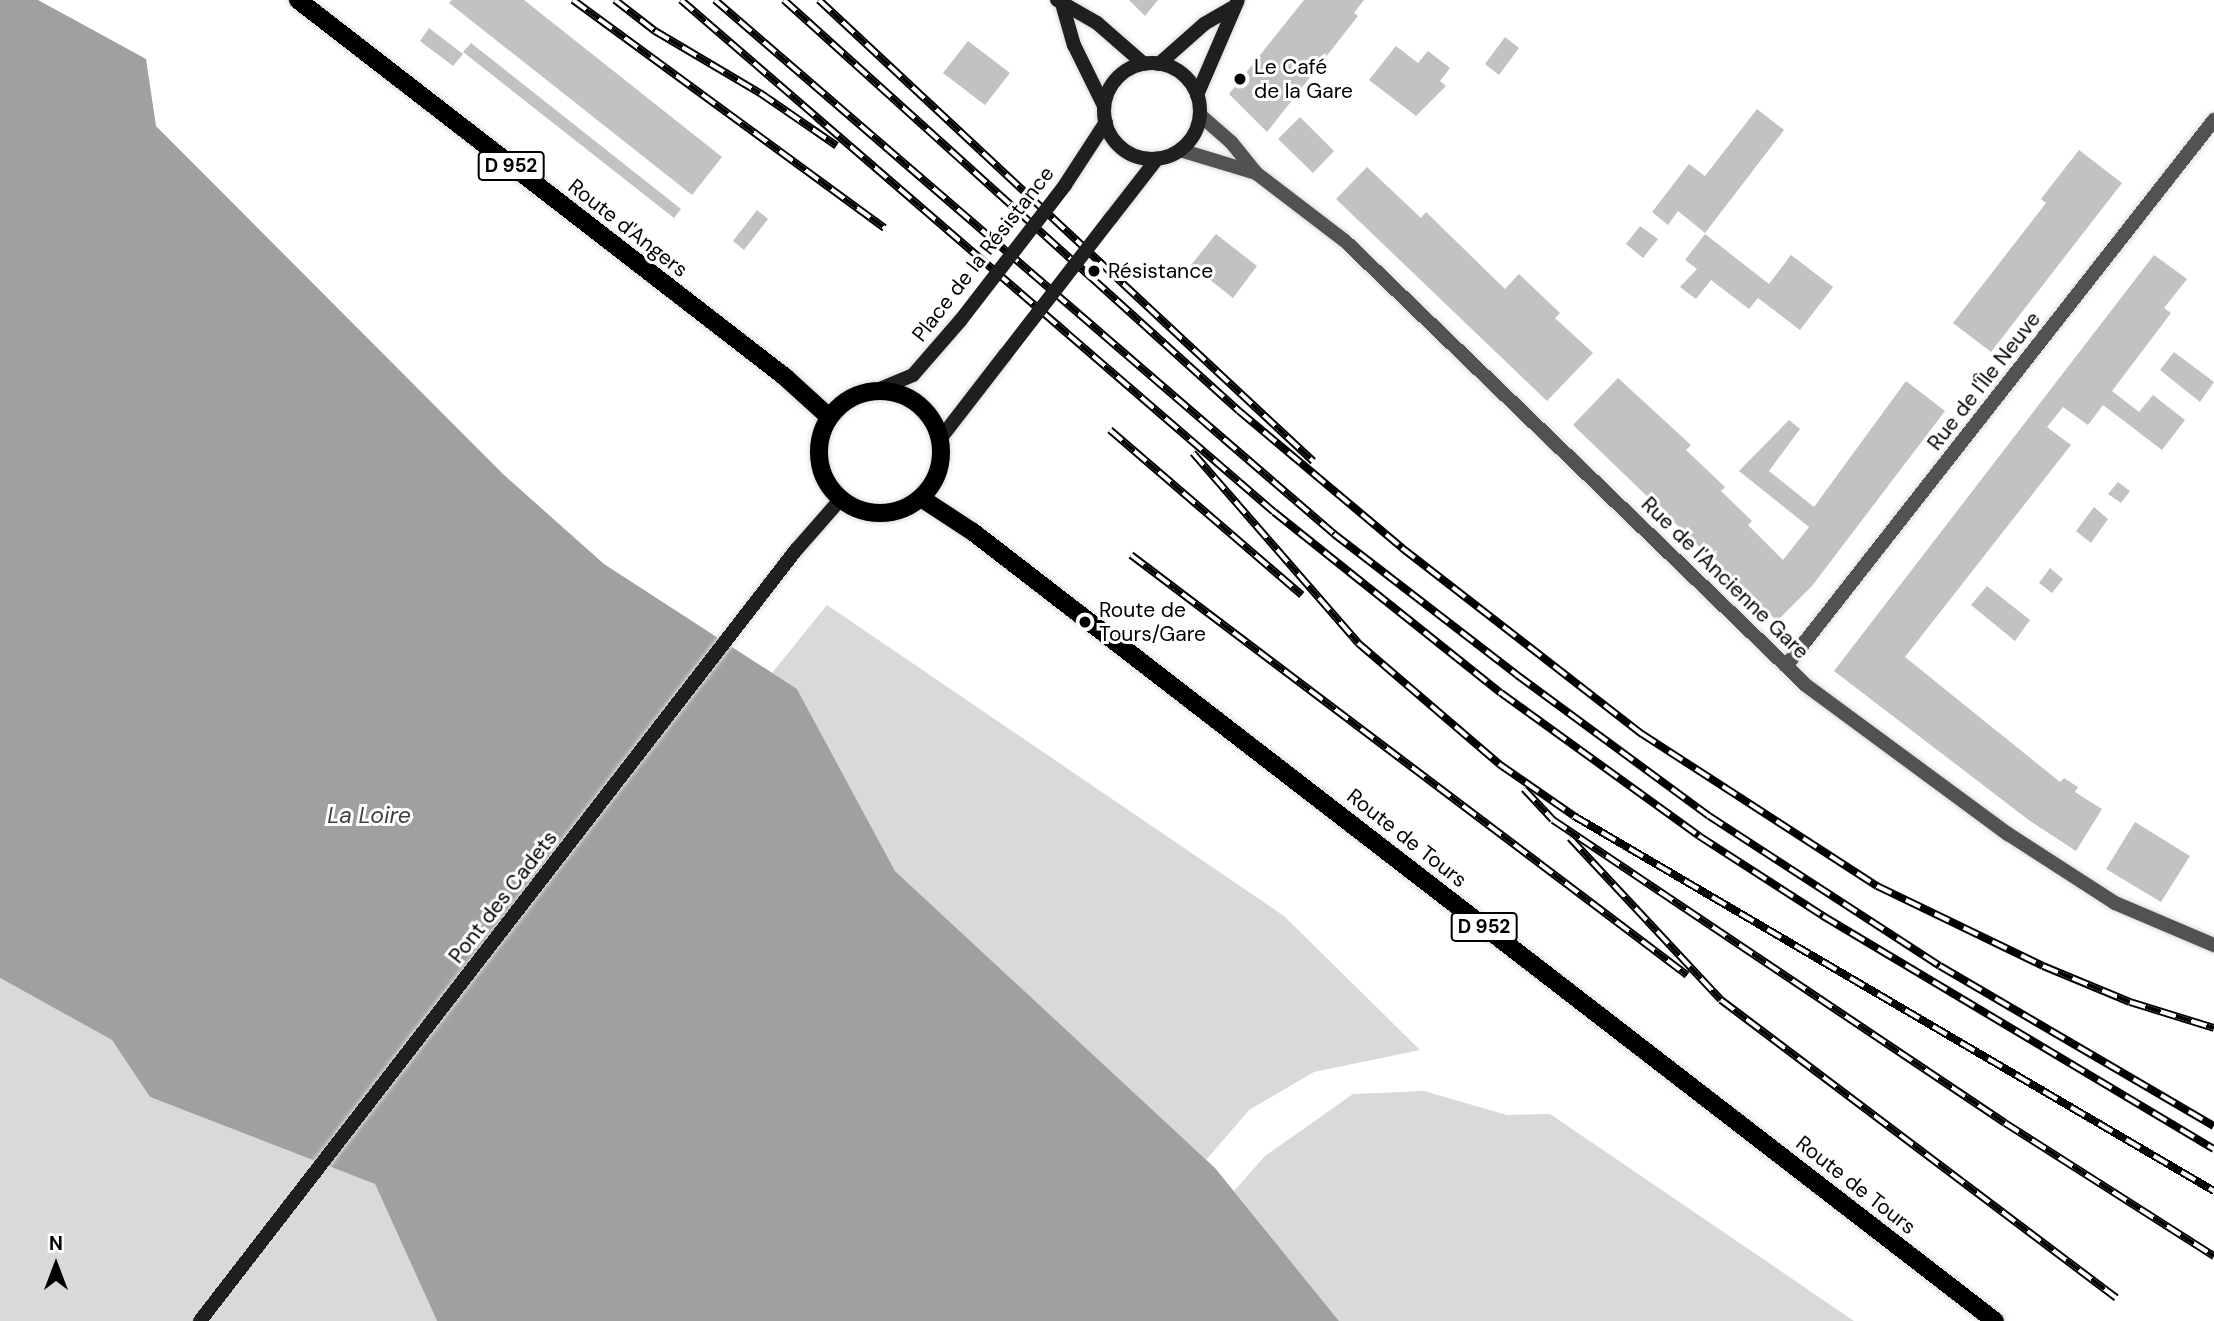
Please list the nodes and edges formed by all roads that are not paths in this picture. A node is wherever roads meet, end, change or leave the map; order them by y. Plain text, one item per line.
1 (298, 0) edge
2 (1060, 3) edge
3 (1235, 4) edge
4 (1151, 64) junction
5 (1197, 95) junction
6 (1104, 106) junction
7 (1200, 115) junction
8 (2214, 120) edge
9 (1106, 122) junction
10 (1180, 150) junction
11 (1157, 159) junction
12 (1256, 173) junction
13 (874, 391) junction
14 (829, 417) junction
15 (940, 439) junction
16 (921, 498) junction
17 (841, 500) junction
18 (1786, 666) junction
19 (2214, 945) edge
20 (200, 1321) edge
21 (1995, 1321) edge

1 - 14 main road, Route d'Angers / D 952
2 - 4 main road
2 - 6 main road
3 - 4 main road
3 - 5 main road
4 - 5 main road
4 - 6 main road
5 - 7 main road
6 - 9 main road
7 - 10 main road
7 - 12 street, Rue de l'Ancienne Gare
8 - 18 street, Rue de l'Île Neuve
9 - 11 main road
9 - 13 main road, Place de la Résistance, bridge
10 - 11 main road
10 - 12 street, Rue de l'Ancienne Gare
11 - 15 main road, bridge
12 - 18 street, Rue de l'Ancienne Gare
13 - 14 main road
13 - 15 main road
14 - 17 main road
15 - 16 main road
16 - 17 main road
16 - 21 main road, Route de Tours / D 952
17 - 20 main road, Pont des Cadets
18 - 19 street, Rue de l'Ancienne Gare

